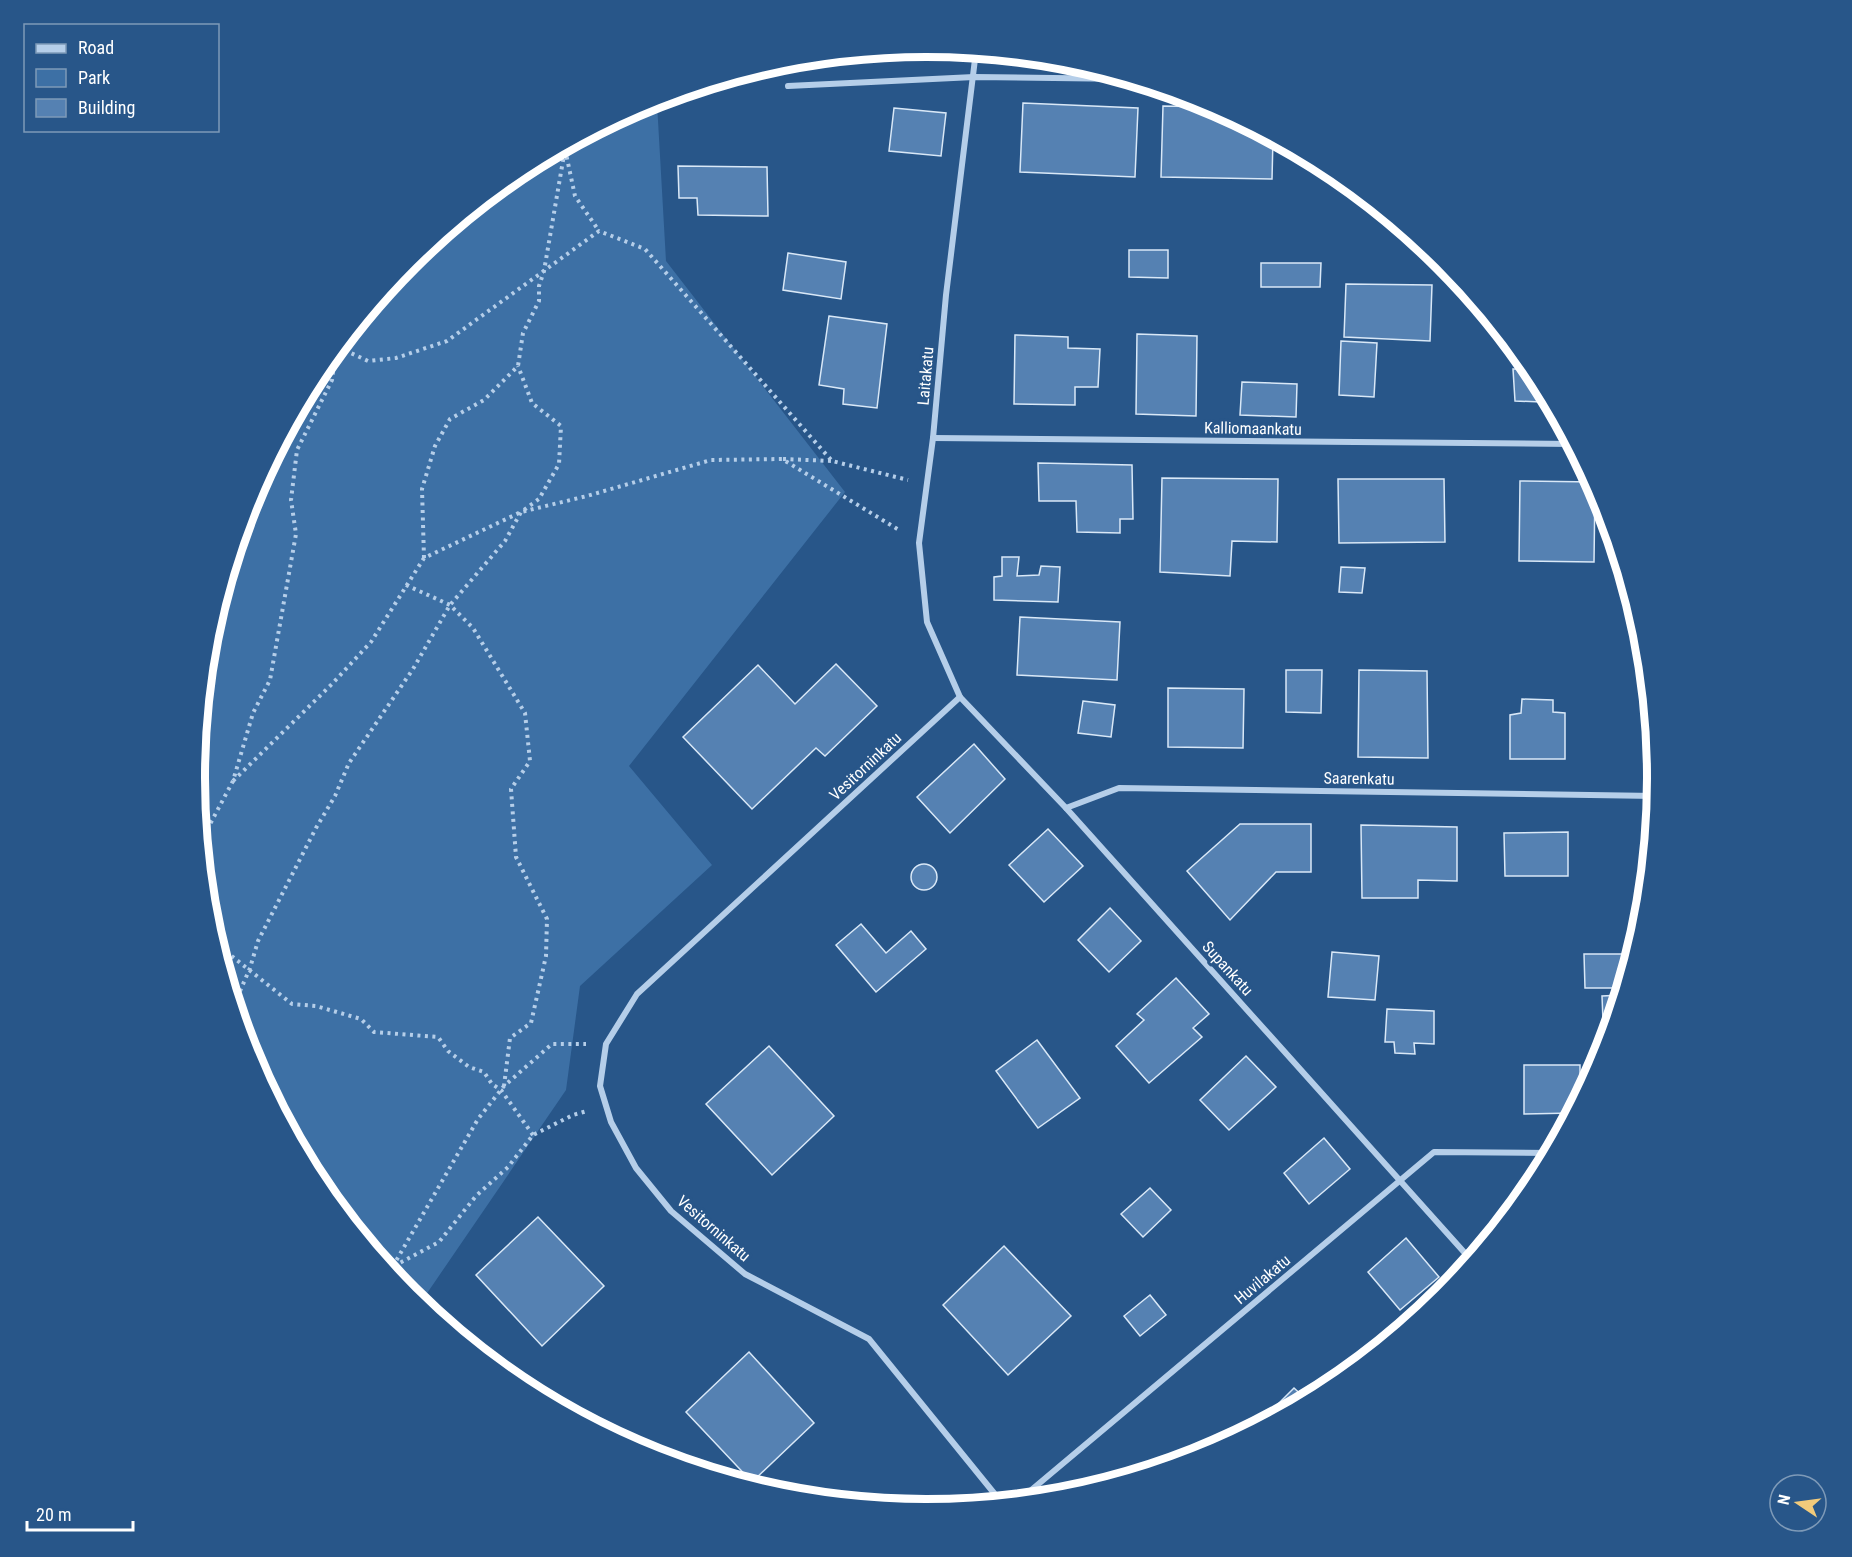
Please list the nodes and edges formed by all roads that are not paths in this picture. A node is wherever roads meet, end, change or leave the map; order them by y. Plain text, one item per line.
1 (975, 59) edge
2 (974, 77) junction
3 (1099, 79) edge
4 (788, 86) dead end
5 (933, 438) junction
6 (1565, 444) edge
7 (960, 697) junction
8 (1647, 796) edge
9 (1066, 808) junction
10 (1542, 1153) edge
11 (1401, 1180) junction
12 (1467, 1255) edge
13 (1028, 1493) edge
14 (996, 1496) edge

1 - 2 street, Laitakatu
2 - 3 street
2 - 4 street
2 - 5 street, Laitakatu
5 - 6 street, Kalliomaankatu
5 - 7 street, Laitakatu
7 - 9 street, Supankatu
7 - 14 street, Vesitorninkatu
8 - 9 street, Saarenkatu
9 - 11 street, Supankatu
10 - 11 street, Huvilakatu
11 - 12 street, Supankatu
11 - 13 street, Huvilakatu

